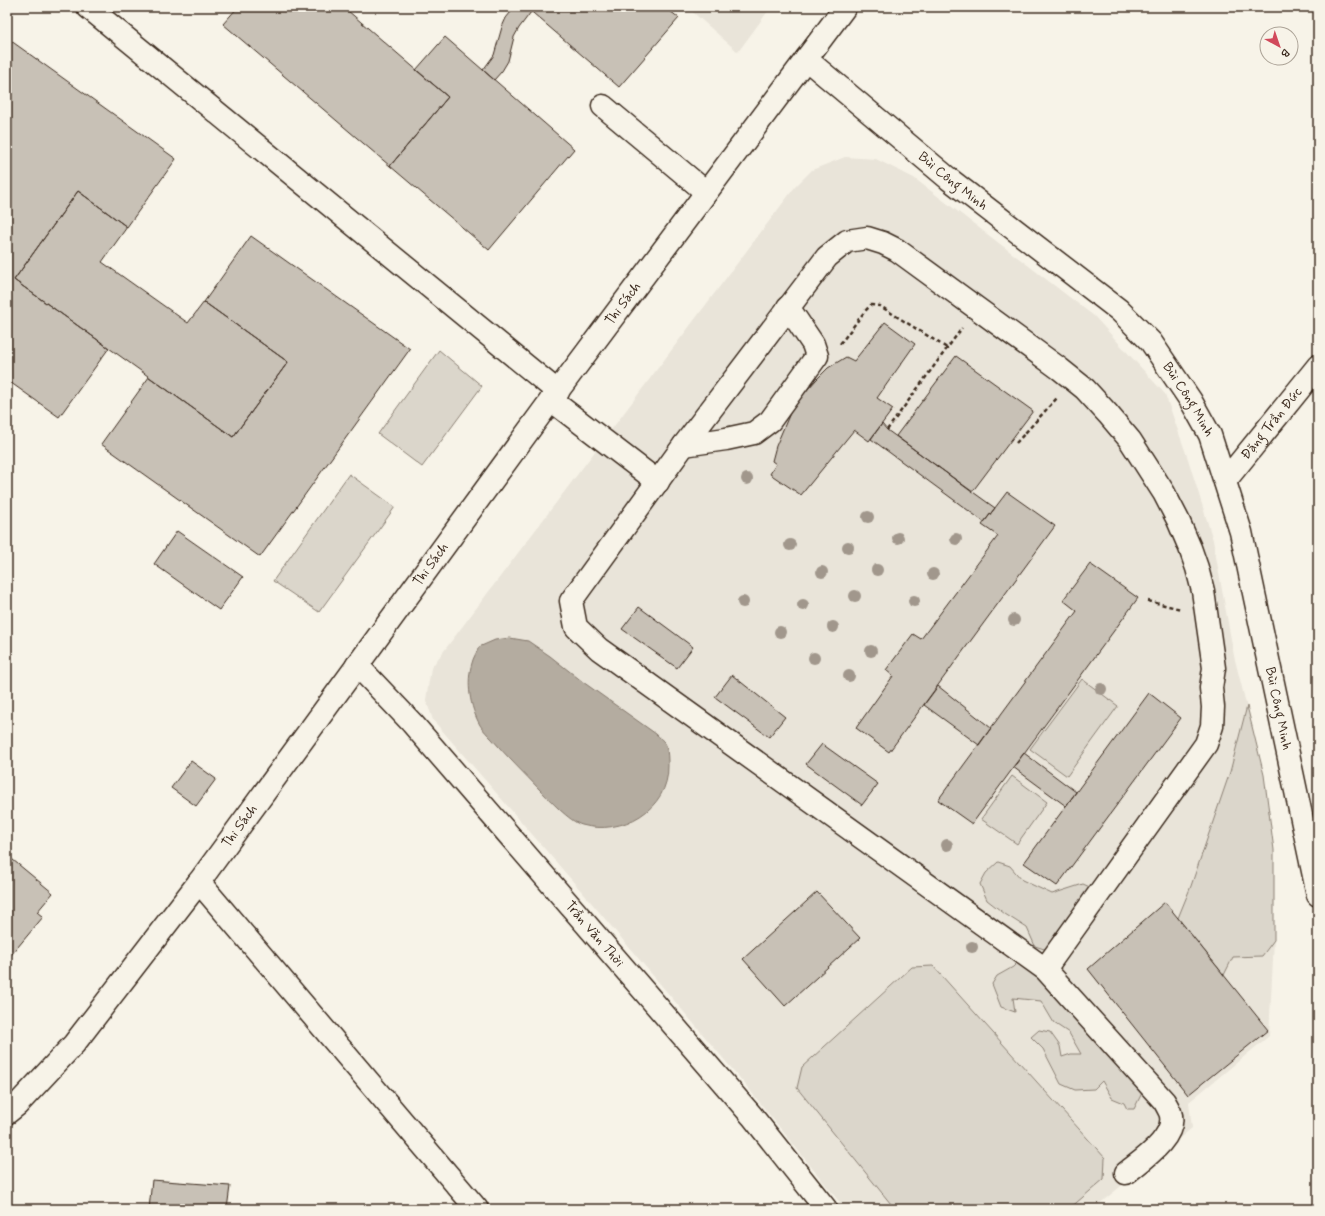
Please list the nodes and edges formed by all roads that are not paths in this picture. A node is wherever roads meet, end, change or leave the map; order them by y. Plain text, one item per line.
1 (88, 7) edge
2 (845, 7) edge
3 (806, 60) junction
4 (603, 106) dead end
5 (706, 192) junction
6 (788, 306) junction
7 (1318, 366) edge
8 (554, 396) junction
9 (684, 445) junction
10 (1225, 481) junction
11 (658, 482) junction
12 (358, 665) junction
13 (199, 882) junction
14 (1318, 895) edge
15 (1045, 969) junction
16 (7, 1113) edge
17 (1126, 1173) dead end
18 (477, 1209) edge
19 (826, 1209) edge

1 - 8 street
2 - 3 street, Thi Sách
3 - 5 street, Thi Sách
3 - 10 street, Bùi Công Minh
4 - 5 street
5 - 8 street, Thi Sách
6 - 9 street
6 - 9 street
6 - 15 street
7 - 10 street, Đặng Trần Đức
8 - 11 street
8 - 12 street, Thi Sách
9 - 11 street
10 - 14 street, Bùi Công Minh
11 - 15 street
12 - 13 street, Thi Sách
12 - 19 street, Trần Văn Thời
13 - 16 street, Thi Sách
13 - 18 street
15 - 17 street

